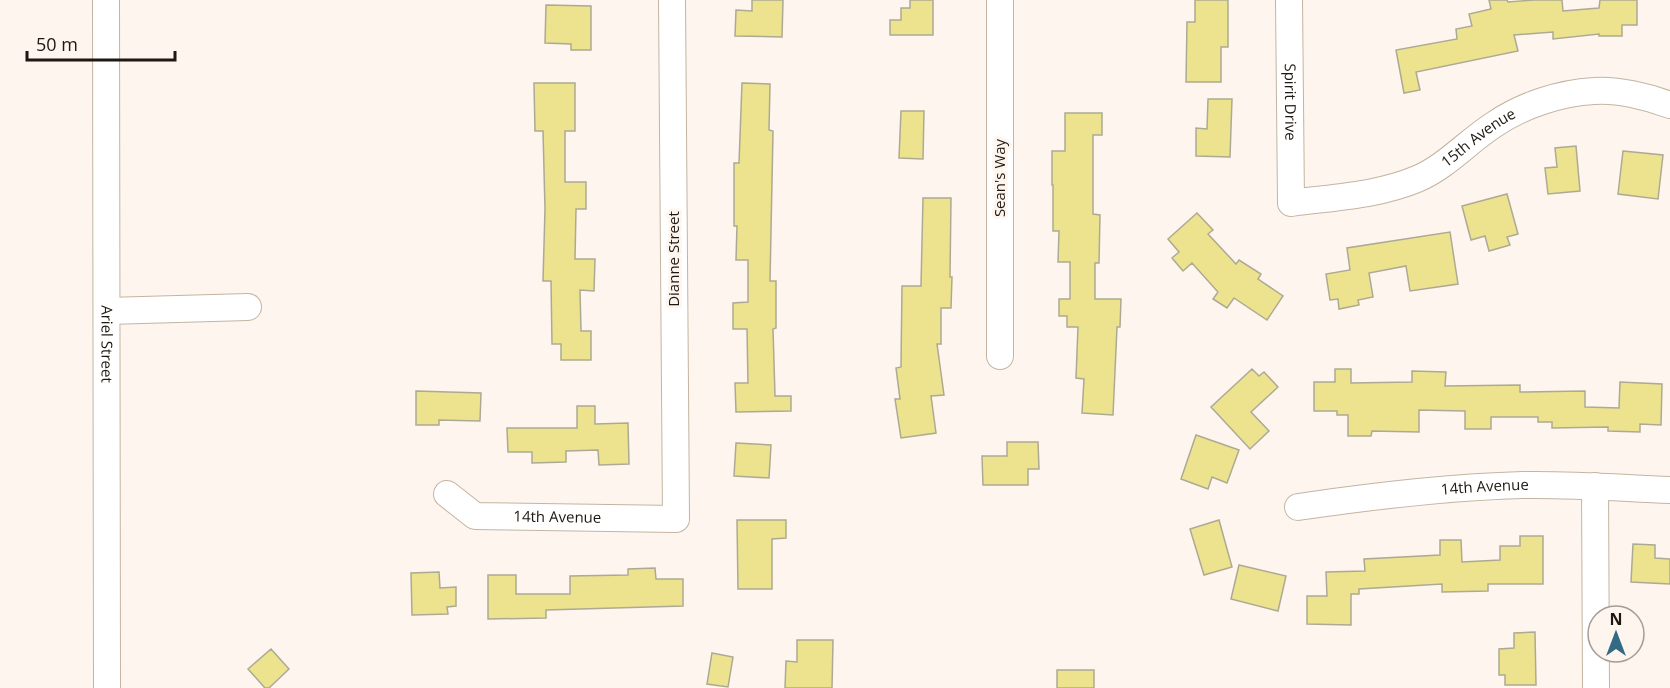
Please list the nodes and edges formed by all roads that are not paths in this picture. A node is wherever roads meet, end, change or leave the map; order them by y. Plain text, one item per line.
1 (106, 0) edge
2 (672, 0) edge
3 (1000, 0) edge
4 (1289, 0) edge
5 (1670, 105) edge
6 (1291, 203) joint
7 (248, 307) dead end
8 (106, 311) junction
9 (1000, 356) dead end
10 (1595, 486) junction
11 (1670, 490) edge
12 (447, 494) dead end
13 (1299, 507) dead end
14 (676, 519) joint
15 (107, 688) edge
16 (1596, 688) edge

1 - 8 street, Ariel Street
2 - 14 street, Dianne Street
3 - 9 street, Sean's Way
4 - 6 street, Spirit Drive
5 - 6 street, 15th Avenue
7 - 8 street
8 - 15 street, Ariel Street
10 - 11 street, 14th Avenue
10 - 13 street, 14th Avenue
10 - 16 street
12 - 14 street, 14th Avenue

